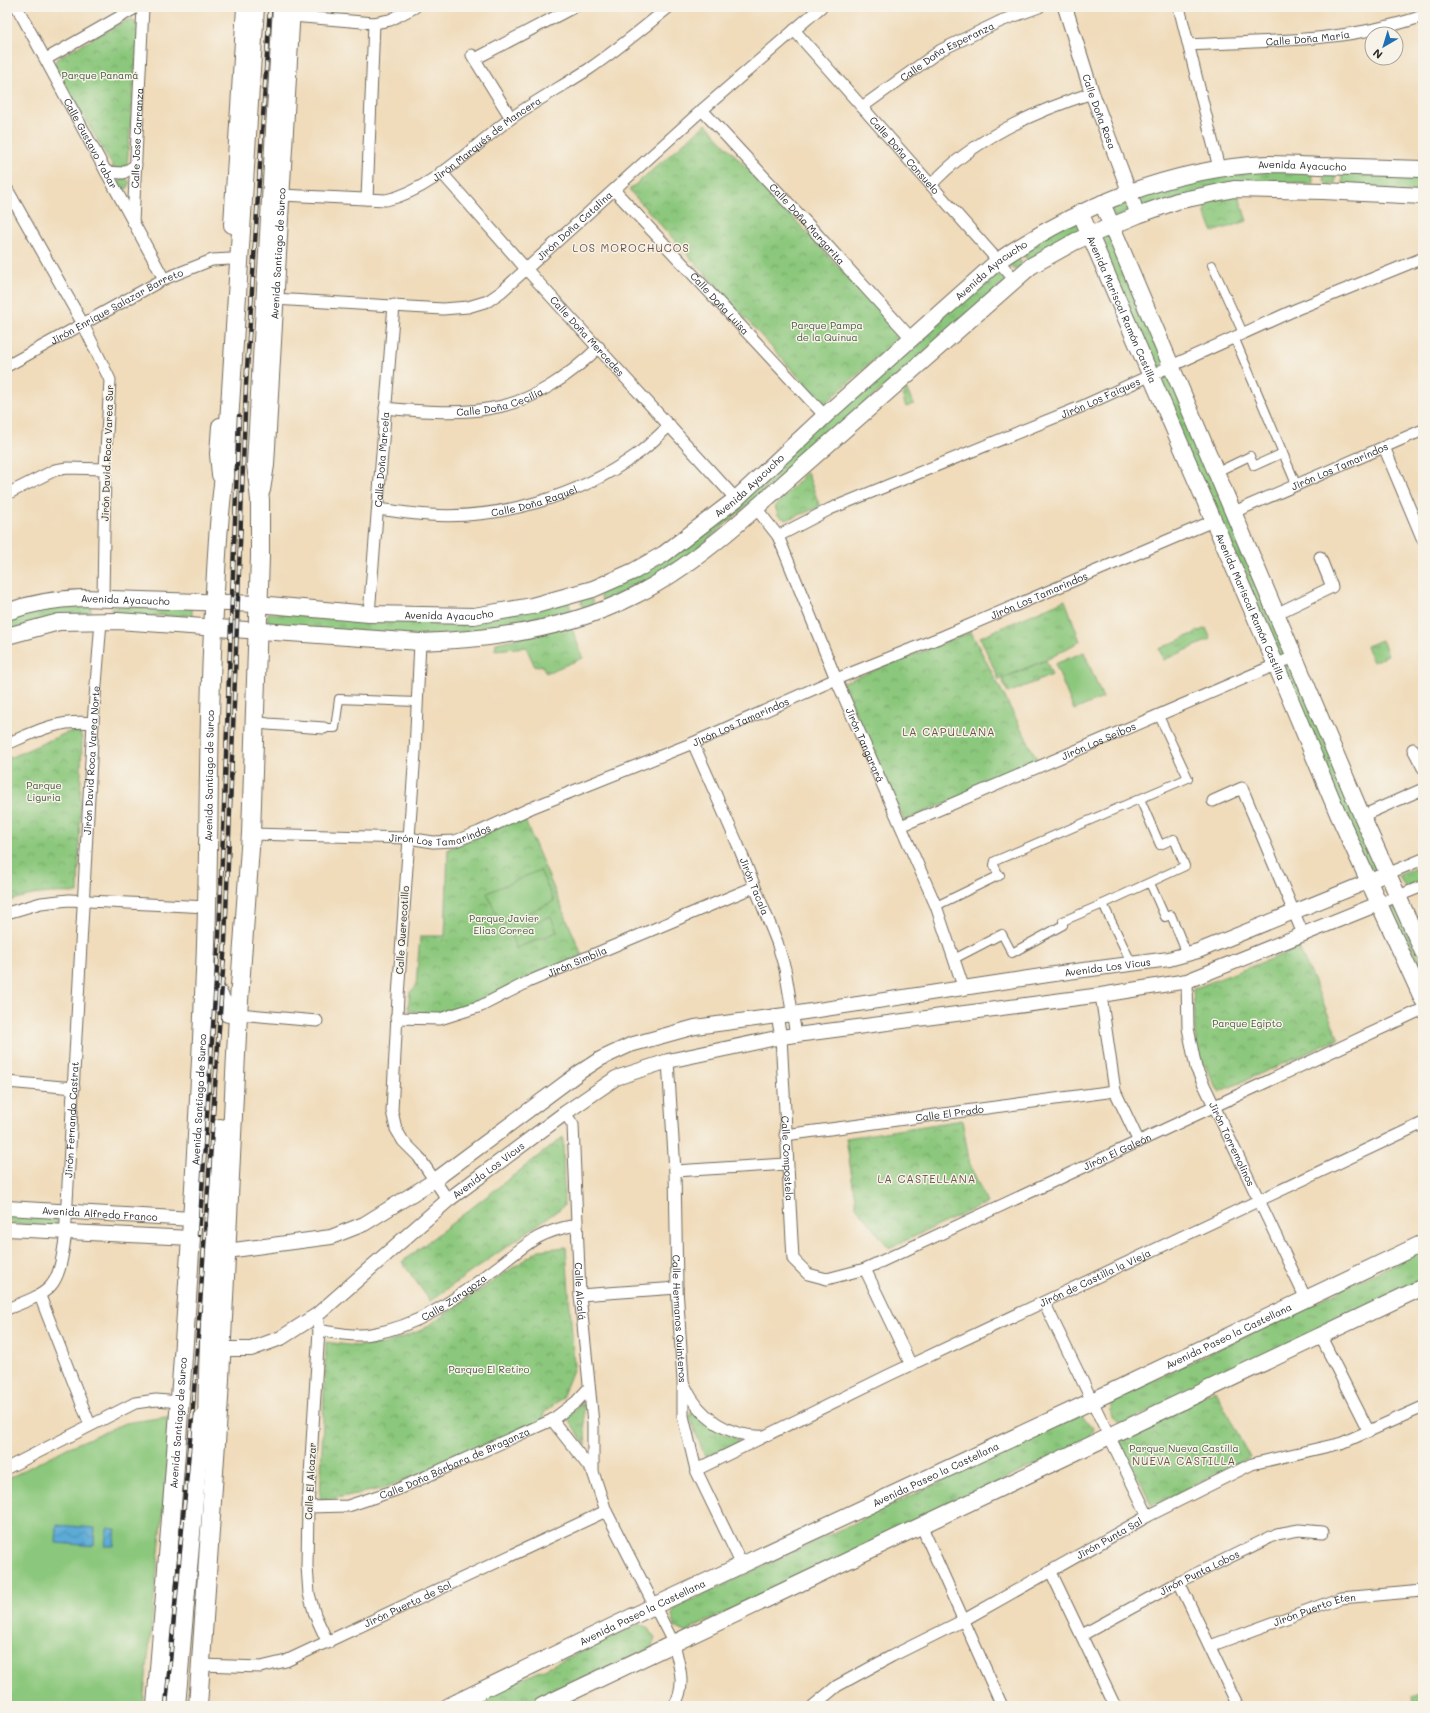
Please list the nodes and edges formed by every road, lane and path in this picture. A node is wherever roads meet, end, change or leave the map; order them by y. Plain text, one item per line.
1 (17, 7) edge
2 (137, 7) edge
3 (143, 7) edge
4 (245, 7) edge
5 (255, 7) edge
6 (415, 7) edge
7 (574, 7) edge
8 (668, 7) edge
9 (821, 7) edge
10 (1039, 7) edge
11 (1065, 7) edge
12 (1179, 7) edge
13 (289, 10) edge
14 (1423, 16) edge
15 (374, 23) junction
16 (794, 30) junction
17 (1190, 45) junction
18 (46, 60) junction
19 (1092, 93) junction
20 (862, 107) junction
21 (702, 110) junction
22 (511, 118) junction
23 (247, 126) junction
24 (237, 148) junction
25 (136, 165) junction
26 (1316, 166) junction
27 (1339, 167) junction
28 (1219, 168) junction
29 (1423, 169) edge
30 (106, 172) junction
31 (441, 172) junction
32 (931, 185) junction
33 (7, 189) edge
34 (614, 190) junction
35 (1316, 191) junction
36 (1129, 192) junction
37 (1340, 192) junction
38 (281, 195) junction
39 (1423, 196) edge
40 (367, 199) junction
41 (1102, 203) junction
42 (1080, 212) junction
43 (1138, 215) junction
44 (133, 222) junction
45 (1112, 225) junction
46 (1090, 235) junction
47 (1018, 247) junction
48 (1423, 258) edge
49 (230, 259) junction
50 (998, 261) junction
51 (1031, 266) junction
52 (1212, 266) dead end
53 (527, 270) junction
54 (164, 279) junction
55 (1015, 280) junction
56 (274, 299) junction
57 (394, 306) junction
58 (83, 324) junction
59 (1238, 335) junction
60 (912, 339) junction
61 (599, 347) junction
62 (1172, 364) junction
63 (7, 366) edge
64 (1150, 375) junction
65 (385, 408) junction
66 (825, 416) junction
67 (670, 425) junction
68 (1423, 430) edge
69 (1384, 447) junction
70 (1283, 453) junction
71 (105, 469) junction
72 (1217, 472) junction
73 (1296, 484) junction
74 (221, 492) junction
75 (7, 494) edge
76 (736, 499) junction
77 (260, 500) junction
78 (756, 508) junction
79 (378, 509) junction
80 (1234, 512) junction
81 (1213, 521) junction
82 (778, 536) junction
83 (1423, 540) edge
84 (1320, 558) dead end
85 (593, 588) junction
86 (571, 595) junction
87 (103, 599) junction
88 (213, 603) junction
89 (258, 604) junction
90 (602, 610) junction
91 (7, 612) edge
92 (1278, 613) junction
93 (369, 614) junction
94 (578, 617) junction
95 (101, 621) junction
96 (213, 627) junction
97 (256, 631) junction
98 (7, 636) edge
99 (420, 642) junction
100 (1296, 656) junction
101 (1276, 665) junction
102 (836, 679) junction
103 (417, 702) junction
104 (1159, 716) junction
105 (255, 722) junction
106 (93, 723) junction
107 (324, 728) joint
108 (7, 744) edge
109 (693, 744) junction
110 (1413, 749) dead end
111 (1423, 768) edge
112 (1423, 789) edge
113 (1140, 799) junction
114 (1213, 801) dead end
115 (1362, 816) junction
116 (901, 826) junction
117 (408, 838) junction
118 (251, 840) junction
119 (1423, 859) edge
120 (1387, 874) junction
121 (1368, 882) junction
122 (1150, 883) junction
123 (1423, 886) edge
124 (754, 887) junction
125 (1397, 897) junction
126 (83, 900) junction
127 (1103, 904) junction
128 (1378, 904) junction
129 (936, 906) junction
130 (207, 907) junction
131 (1294, 912) junction
132 (7, 913) edge
133 (1303, 934) junction
134 (1423, 952) edge
135 (1187, 954) junction
136 (954, 959) junction
137 (1132, 964) junction
138 (205, 970) junction
139 (1187, 981) junction
140 (964, 989) junction
141 (1101, 995) junction
142 (1423, 1000) edge
143 (1423, 1009) edge
144 (233, 1014) junction
145 (792, 1014) junction
146 (777, 1016) junction
147 (396, 1018) junction
148 (317, 1021) dead end
149 (796, 1035) junction
150 (780, 1037) junction
151 (668, 1061) junction
152 (7, 1082) edge
153 (74, 1088) junction
154 (1115, 1091) junction
155 (1213, 1107) junction
156 (565, 1113) junction
157 (1423, 1123) edge
158 (785, 1135) junction
159 (1139, 1142) junction
160 (787, 1164) junction
161 (675, 1171) junction
162 (435, 1180) junction
163 (448, 1200) junction
164 (1258, 1201) junction
165 (7, 1208) edge
166 (68, 1212) junction
167 (150, 1217) junction
168 (192, 1219) junction
169 (576, 1226) junction
170 (7, 1229) edge
171 (66, 1232) junction
172 (149, 1236) junction
173 (191, 1238) junction
174 (1423, 1243) edge
175 (227, 1251) junction
176 (865, 1269) junction
177 (808, 1274) joint
178 (1423, 1287) edge
179 (677, 1288) junction
180 (580, 1295) junction
181 (40, 1296) junction
182 (1306, 1299) junction
183 (1044, 1302) junction
184 (7, 1309) edge
185 (317, 1315) junction
186 (319, 1330) junction
187 (1320, 1335) junction
188 (222, 1349) junction
189 (911, 1365) junction
190 (683, 1382) junction
191 (589, 1388) junction
192 (213, 1401) junction
193 (1092, 1401) junction
194 (180, 1402) junction
195 (1423, 1407) edge
196 (552, 1420) junction
197 (90, 1425) junction
198 (1369, 1432) junction
199 (768, 1435) junction
200 (1108, 1436) junction
201 (7, 1468) edge
202 (696, 1470) junction
203 (593, 1472) junction
204 (308, 1507) junction
205 (606, 1511) junction
206 (1148, 1516) junction
207 (921, 1524) junction
208 (1323, 1532) dead end
209 (742, 1564) junction
210 (1051, 1572) junction
211 (1178, 1582) junction
212 (1423, 1591) edge
213 (654, 1606) junction
214 (964, 1620) junction
215 (1082, 1635) junction
216 (328, 1643) junction
217 (674, 1644) junction
218 (1210, 1646) junction
219 (201, 1665) junction
220 (156, 1706) edge
221 (176, 1706) edge
222 (186, 1706) edge
223 (198, 1706) edge
224 (449, 1706) edge
225 (542, 1706) edge
226 (674, 1706) edge
227 (813, 1706) edge
228 (1002, 1706) edge
229 (1116, 1706) edge
230 (1238, 1706) edge

1 - 18 street, Calle Gustavo Yabar
2 - 18 street
3 - 25 street, Calle Jose Carranza
4 - 24 main road, Avenida Santiago de Surco
5 - 23 main road, Avenida Santiago de Surco
6 - 15 street
7 - 22 street
8 - 22 street, Jirón Marqués de Mancera
9 - 16 street, Jirón Doña Catalina
10 - 20 street, Calle Doña Esperanza
11 - 19 street, Calle Doña Rosa
12 - 17 street
13 - 15 street
13 - 38 main road, Avenida Santiago de Surco
13 - 77 main road, Avenida Santiago de Surco
14 - 17 street, Calle Doña María
15 - 40 street
16 - 20 street, Calle Doña Consuelo
16 - 21 street, Jirón Doña Catalina
17 - 28 street
18 - 30 street, Calle Gustavo Yabar
19 - 32 street
19 - 36 street, Calle Doña Rosa
20 - 32 street, Calle Doña Consuelo
21 - 34 street, Jirón Doña Catalina
21 - 60 street, Calle Doña Margarita
22 - 31 street, Jirón Marqués de Mancera
23 - 24 main road
23 - 74 main road, Avenida Santiago de Surco
24 - 49 main road, Avenida Santiago de Surco
25 - 30 street
25 - 44 street, Calle Jose Carranza
26 - 27 main road, Avenida Ayacucho
26 - 28 main road, Avenida Ayacucho
26 - 35 main road
27 - 29 main road, Avenida Ayacucho
27 - 37 main road
28 - 36 main road, Avenida Ayacucho
30 - 44 street, Calle Gustavo Yabar
31 - 40 street, Jirón Marqués de Mancera
31 - 53 street, Calle Doña Mercedes
32 - 50 street, Calle Doña Consuelo
33 - 58 street, Jirón David Roca Varea Sur
34 - 53 street, Jirón Doña Catalina
34 - 66 street, Calle Doña Luisa
35 - 37 main road, Avenida Ayacucho
35 - 43 main road, Avenida Ayacucho
36 - 41 main road, Avenida Ayacucho
36 - 43 street, Calle Doña Rosa
37 - 39 main road, Avenida Ayacucho
38 - 40 street, Jirón Marqués de Mancera
38 - 56 main road, Avenida Santiago de Surco
41 - 42 main road, Avenida Ayacucho
41 - 45 main road
42 - 46 main road, Avenida Mariscal Ramón Castilla
42 - 47 main road, Avenida Ayacucho
43 - 45 main road, Avenida Ayacucho
44 - 54 street, Calle Gustavo Yabar
45 - 46 main road, Avenida Ayacucho
45 - 62 main road
46 - 51 main road, Avenida Ayacucho
46 - 64 main road, Avenida Mariscal Ramón Castilla
47 - 50 main road, Avenida Ayacucho
47 - 51 main road
48 - 59 street, Jirón Los Faiques
49 - 54 street, Jirón Enrique Salazar Barreto
49 - 74 main road, Avenida Santiago de Surco
50 - 55 street, Calle Doña Consuelo
50 - 60 main road, Avenida Ayacucho
51 - 55 main road, Avenida Ayacucho
52 - 59 street
53 - 57 street, Jirón Doña Catalina
53 - 61 street, Calle Doña Mercedes
54 - 58 street, Jirón Enrique Salazar Barreto
55 - 78 main road, Avenida Ayacucho
56 - 57 street, Jirón Doña Catalina
56 - 77 main road, Avenida Santiago de Surco
57 - 65 street, Calle Doña Marcela
58 - 63 street, Jirón Enrique Salazar Barreto
58 - 71 street, Jirón David Roca Varea Sur
59 - 62 street, Jirón Los Faiques
59 - 70 street
60 - 66 main road, Avenida Ayacucho
61 - 65 street, Calle Doña Cecilia
61 - 67 street, Calle Doña Mercedes
62 - 64 street, Jirón Los Faiques
62 - 72 main road
64 - 81 main road, Avenida Mariscal Ramón Castilla
64 - 82 street, Jirón Los Faiques
65 - 79 street, Calle Doña Marcela
66 - 76 main road, Avenida Ayacucho
67 - 76 street, Calle Doña Mercedes
67 - 79 street, Calle Doña Raquel
68 - 69 street, Jirón Los Tamarindos
69 - 73 street, Jirón Los Tamarindos
69 - 83 street
70 - 72 street
70 - 73 street
71 - 75 street
71 - 87 street, Jirón David Roca Varea Sur
72 - 80 main road
73 - 80 street, Jirón Los Tamarindos
74 - 88 main road, Avenida Santiago de Surco
76 - 85 main road, Avenida Ayacucho
77 - 89 main road, Avenida Santiago de Surco
78 - 82 street, Jirón Tangarará
78 - 90 main road, Avenida Ayacucho
79 - 93 street, Calle Doña Marcela
80 - 92 main road
81 - 101 main road, Avenida Mariscal Ramón Castilla
81 - 102 street, Jirón Los Tamarindos
82 - 102 street, Jirón Tangarará
84 - 92 street
85 - 86 main road, Avenida Ayacucho
85 - 90 main road
86 - 93 main road, Avenida Ayacucho
86 - 94 main road
87 - 88 main road, Avenida Ayacucho
87 - 91 main road, Avenida Ayacucho
88 - 89 main road, Avenida Ayacucho
88 - 96 main road, Avenida Santiago de Surco
89 - 93 main road, Avenida Ayacucho
89 - 97 main road, Avenida Santiago de Surco
90 - 94 main road, Avenida Ayacucho
92 - 100 main road
94 - 99 main road, Avenida Ayacucho
95 - 96 main road, Avenida Ayacucho
95 - 98 main road, Avenida Ayacucho
95 - 106 street, Jirón David Roca Varea Norte
96 - 97 main road, Avenida Ayacucho
96 - 130 main road, Avenida Santiago de Surco
97 - 99 main road, Avenida Ayacucho
97 - 105 main road, Avenida Santiago de Surco
99 - 103 street, Calle Querecotillo
100 - 101 street, Jirón Los Seibos
100 - 115 main road
101 - 104 street, Jirón Los Seibos
101 - 121 main road, Avenida Mariscal Ramón Castilla
102 - 109 street, Jirón Los Tamarindos
102 - 116 street, Jirón Tangarará
103 - 107 street
103 - 117 street, Calle Querecotillo
104 - 113 street
104 - 116 street, Jirón Los Seibos
105 - 107 street
105 - 118 main road, Avenida Santiago de Surco
106 - 108 street
106 - 126 street, Jirón David Roca Varea Norte
109 - 117 street, Jirón Los Tamarindos
109 - 124 street, Jirón Tacala
110 - 111 street
112 - 115 street
113 - 122 street
113 - 129 street
114 - 131 street
115 - 120 main road
116 - 129 street, Jirón Tangarará
117 - 118 street, Jirón Los Tamarindos
117 - 147 street, Calle Querecotillo
118 - 144 main road, Avenida Santiago de Surco
119 - 120 street, Avenida Los Vicus
120 - 121 street, Avenida Los Vicus
120 - 125 main road
121 - 128 main road, Avenida Mariscal Ramón Castilla
121 - 131 street, Avenida Los Vicus
122 - 127 street
122 - 135 street
123 - 125 street, Avenida Los Vicus
124 - 145 street, Jirón Tacala
124 - 147 street, Jirón Simbila
125 - 128 street, Avenida Los Vicus
125 - 134 main road
126 - 130 street
126 - 132 street
126 - 153 street, Jirón Fernando Castrat
127 - 136 street
127 - 137 street
128 - 133 street, Avenida Los Vicus
128 - 142 main road, Avenida Mariscal Ramón Castilla
129 - 136 street, Jirón Tangarará
130 - 138 main road, Avenida Santiago de Surco
131 - 133 street
131 - 135 street, Avenida Los Vicus
133 - 139 street, Avenida Los Vicus
135 - 137 street, Avenida Los Vicus
136 - 140 street, Jirón Tangarará
137 - 140 street, Avenida Los Vicus
138 - 144 main road
138 - 168 main road, Avenida Santiago de Surco
139 - 141 street, Avenida Los Vicus
139 - 155 street, Jirón Torremolinos
140 - 145 street, Avenida Los Vicus
141 - 149 street, Avenida Los Vicus
141 - 154 street
143 - 155 street, Jirón El Galeón
144 - 148 street
144 - 175 main road, Avenida Santiago de Surco
144 - 192 main road, Avenida Santiago de Surco
145 - 146 street, Avenida Los Vicus
145 - 149 street, Jirón Tacala
146 - 150 street
146 - 162 street, Avenida Los Vicus
147 - 162 street, Calle Querecotillo
149 - 150 street, Avenida Los Vicus
150 - 151 street, Avenida Los Vicus
150 - 158 street, Calle Compostela
151 - 156 street, Avenida Los Vicus
151 - 161 street, Calle Hermanos Quinteros
152 - 153 street
153 - 166 street, Jirón Fernando Castrat
154 - 158 street, Calle El Prado
154 - 159 street
155 - 159 street, Jirón El Galeón
155 - 164 street, Jirón Torremolinos
156 - 163 street, Avenida Los Vicus
156 - 169 street, Calle Alcalá
157 - 164 street, Jirón de Castilla la Vieja
158 - 160 street, Calle Compostela
159 - 176 street, Jirón El Galeón
160 - 161 street
160 - 177 street, Calle Compostela
161 - 179 street, Calle Hermanos Quinteros
162 - 163 street, Calle Querecotillo
162 - 175 street, Avenida Los Vicus
163 - 185 street, Avenida Los Vicus
164 - 182 street, Jirón Torremolinos
164 - 183 street, Jirón de Castilla la Vieja
165 - 166 street, Avenida Alfredo Franco
166 - 167 street, Avenida Alfredo Franco
166 - 171 street, Jirón Fernando Castrat
167 - 168 street, Avenida Alfredo Franco
167 - 172 street
168 - 173 main road, Avenida Santiago de Surco
169 - 180 street, Calle Alcalá
169 - 186 street, Calle Zaragoza
170 - 171 street, Avenida Alfredo Franco
171 - 172 street, Avenida Alfredo Franco
171 - 181 street, Jirón Fernando Castrat
172 - 173 street, Avenida Alfredo Franco
173 - 194 main road, Avenida Santiago de Surco
174 - 182 main road, Avenida Paseo la Castellana
175 - 188 main road, Avenida Santiago de Surco
176 - 177 street, Jirón El Galeón
176 - 189 street
178 - 187 main road
179 - 180 street
179 - 190 street, Calle Hermanos Quinteros
180 - 191 street, Calle Alcalá
181 - 184 street, Jirón Fernando Castrat
181 - 197 street
182 - 193 main road, Avenida Paseo la Castellana
183 - 189 street, Jirón de Castilla la Vieja
183 - 193 street
185 - 186 street, Calle El Alcazar
185 - 188 street, Avenida Los Vicus
186 - 204 street, Calle El Alcazar
187 - 198 street
187 - 200 main road
188 - 192 main road, Avenida Santiago de Surco
189 - 199 street, Jirón de Castilla la Vieja
190 - 199 street, Jirón de Castilla la Vieja
190 - 202 street, Calle Hermanos Quinteros
191 - 196 street, Calle Doña Bárbara de Braganza
191 - 203 street, Calle Alcalá
192 - 219 main road, Avenida Santiago de Surco
192 - 221 main road, Avenida Santiago de Surco
192 - 222 main road
193 - 200 street
193 - 209 main road, Avenida Paseo la Castellana
194 - 197 street
194 - 220 main road, Avenida Santiago de Surco
195 - 198 street, Jirón Punta Sal
196 - 203 street, Calle Alcalá
196 - 204 street, Calle Doña Bárbara de Braganza
197 - 201 street
198 - 206 street, Jirón Punta Sal
199 - 202 street, Jirón de Castilla la Vieja
200 - 206 street
200 - 207 main road
202 - 209 street, Calle Hermanos Quinteros
203 - 205 street, Calle Alcalá
204 - 216 street, Calle El Alcazar
205 - 213 street, Calle Alcalá
205 - 216 street, Jirón Puerta de Sol
206 - 210 street, Jirón Punta Sal
207 - 214 street
207 - 217 main road
208 - 211 street, Jirón Punta Lobos
209 - 213 main road, Avenida Paseo la Castellana
210 - 214 street, Jirón Punta Sal
210 - 215 street
211 - 215 street, Jirón Punta Lobos
211 - 218 street
212 - 218 street, Jirón Puerto Eten
213 - 217 street, Calle Alcalá
213 - 224 main road, Avenida Paseo la Castellana
214 - 227 street, Jirón Punta Sal
214 - 228 street
215 - 229 street
216 - 219 street, Jirón Puerta de Sol
217 - 225 main road
217 - 226 street, Calle Alcalá
218 - 230 street
219 - 223 main road, Avenida Santiago de Surco

